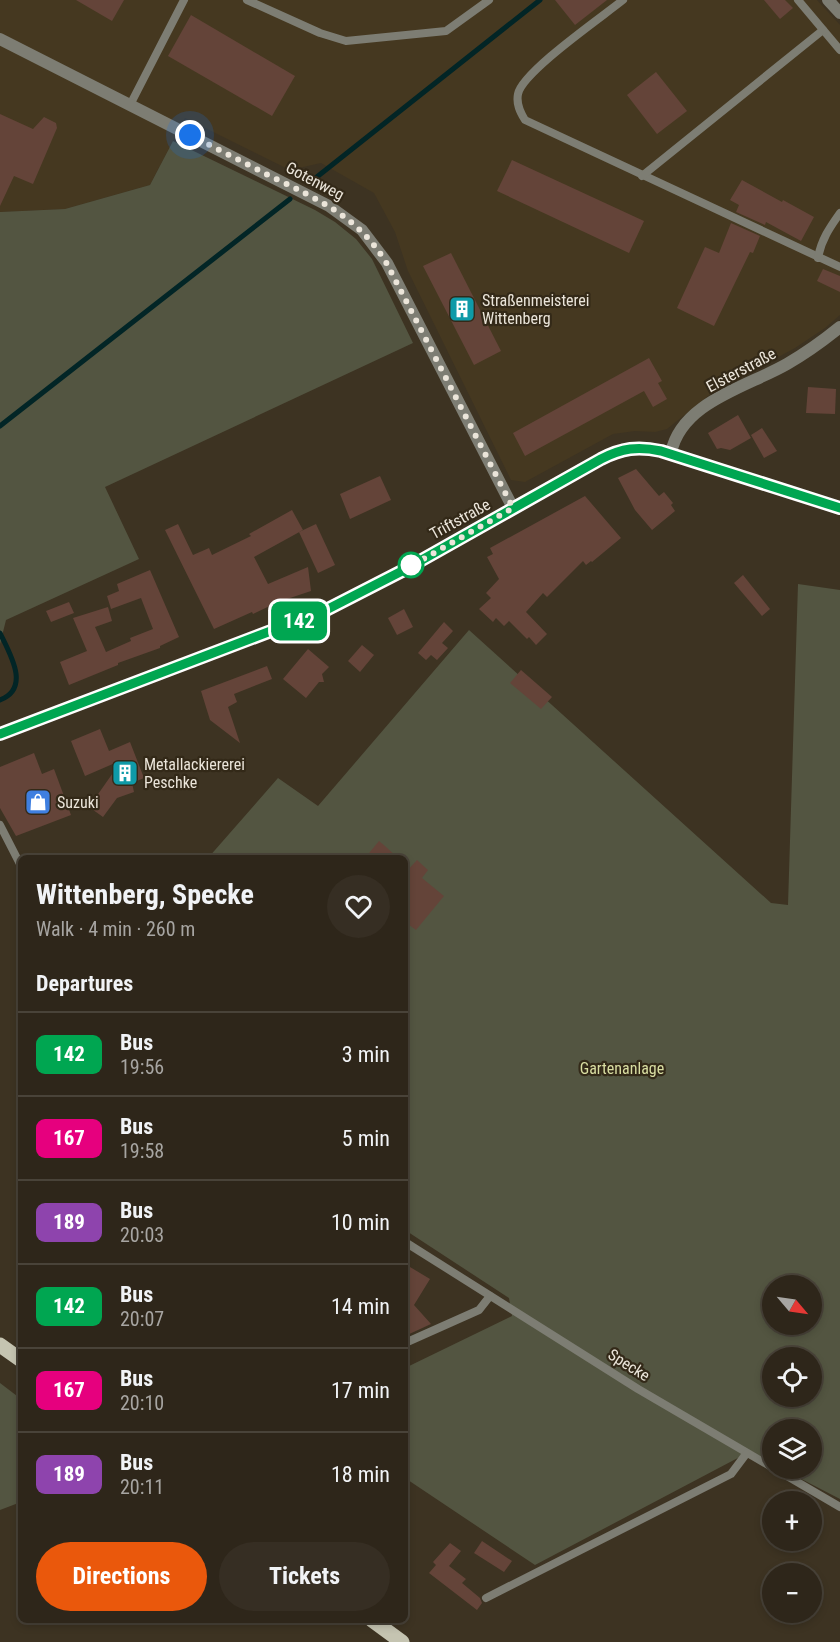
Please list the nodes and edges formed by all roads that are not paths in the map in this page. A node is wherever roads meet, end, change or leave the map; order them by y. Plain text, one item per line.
1 (184, 0) edge
2 (247, 0) edge
3 (489, 0) edge
4 (623, 0) edge
5 (798, 0) edge
6 (828, 0) edge
7 (840, 13) edge
8 (823, 30) junction
9 (0, 39) edge
10 (840, 50) edge
11 (130, 105) junction
12 (642, 176) junction
13 (840, 213) edge
14 (818, 258) junction
15 (840, 267) edge
16 (840, 327) edge
17 (671, 453) junction
18 (513, 508) junction
19 (840, 508) edge
20 (0, 734) edge
21 (0, 825) edge
22 (18, 860) edge
23 (408, 1244) edge
24 (490, 1296) junction
25 (408, 1342) edge
26 (0, 1345) edge
27 (18, 1358) edge
28 (746, 1454) junction
29 (840, 1507) edge
30 (486, 1598) dead end
31 (376, 1623) edge
32 (402, 1642) edge

1 - 11 lane
2 - 3 lane
4 - 12 lane
5 - 8 lane
6 - 7 street
8 - 10 lane
8 - 12 lane
9 - 11 street, Gotenweg
11 - 18 street, Gotenweg
12 - 14 lane
13 - 14 lane
14 - 15 lane
16 - 17 street, Elsterstraße
17 - 18 main road, Triftstraße
17 - 19 main road, Triftstraße
18 - 20 main road, Triftstraße
21 - 22 lane
23 - 24 lane, Specke
24 - 25 lane
24 - 28 lane, Specke
26 - 27 main road
28 - 29 lane, Specke
28 - 30 lane
31 - 32 main road

